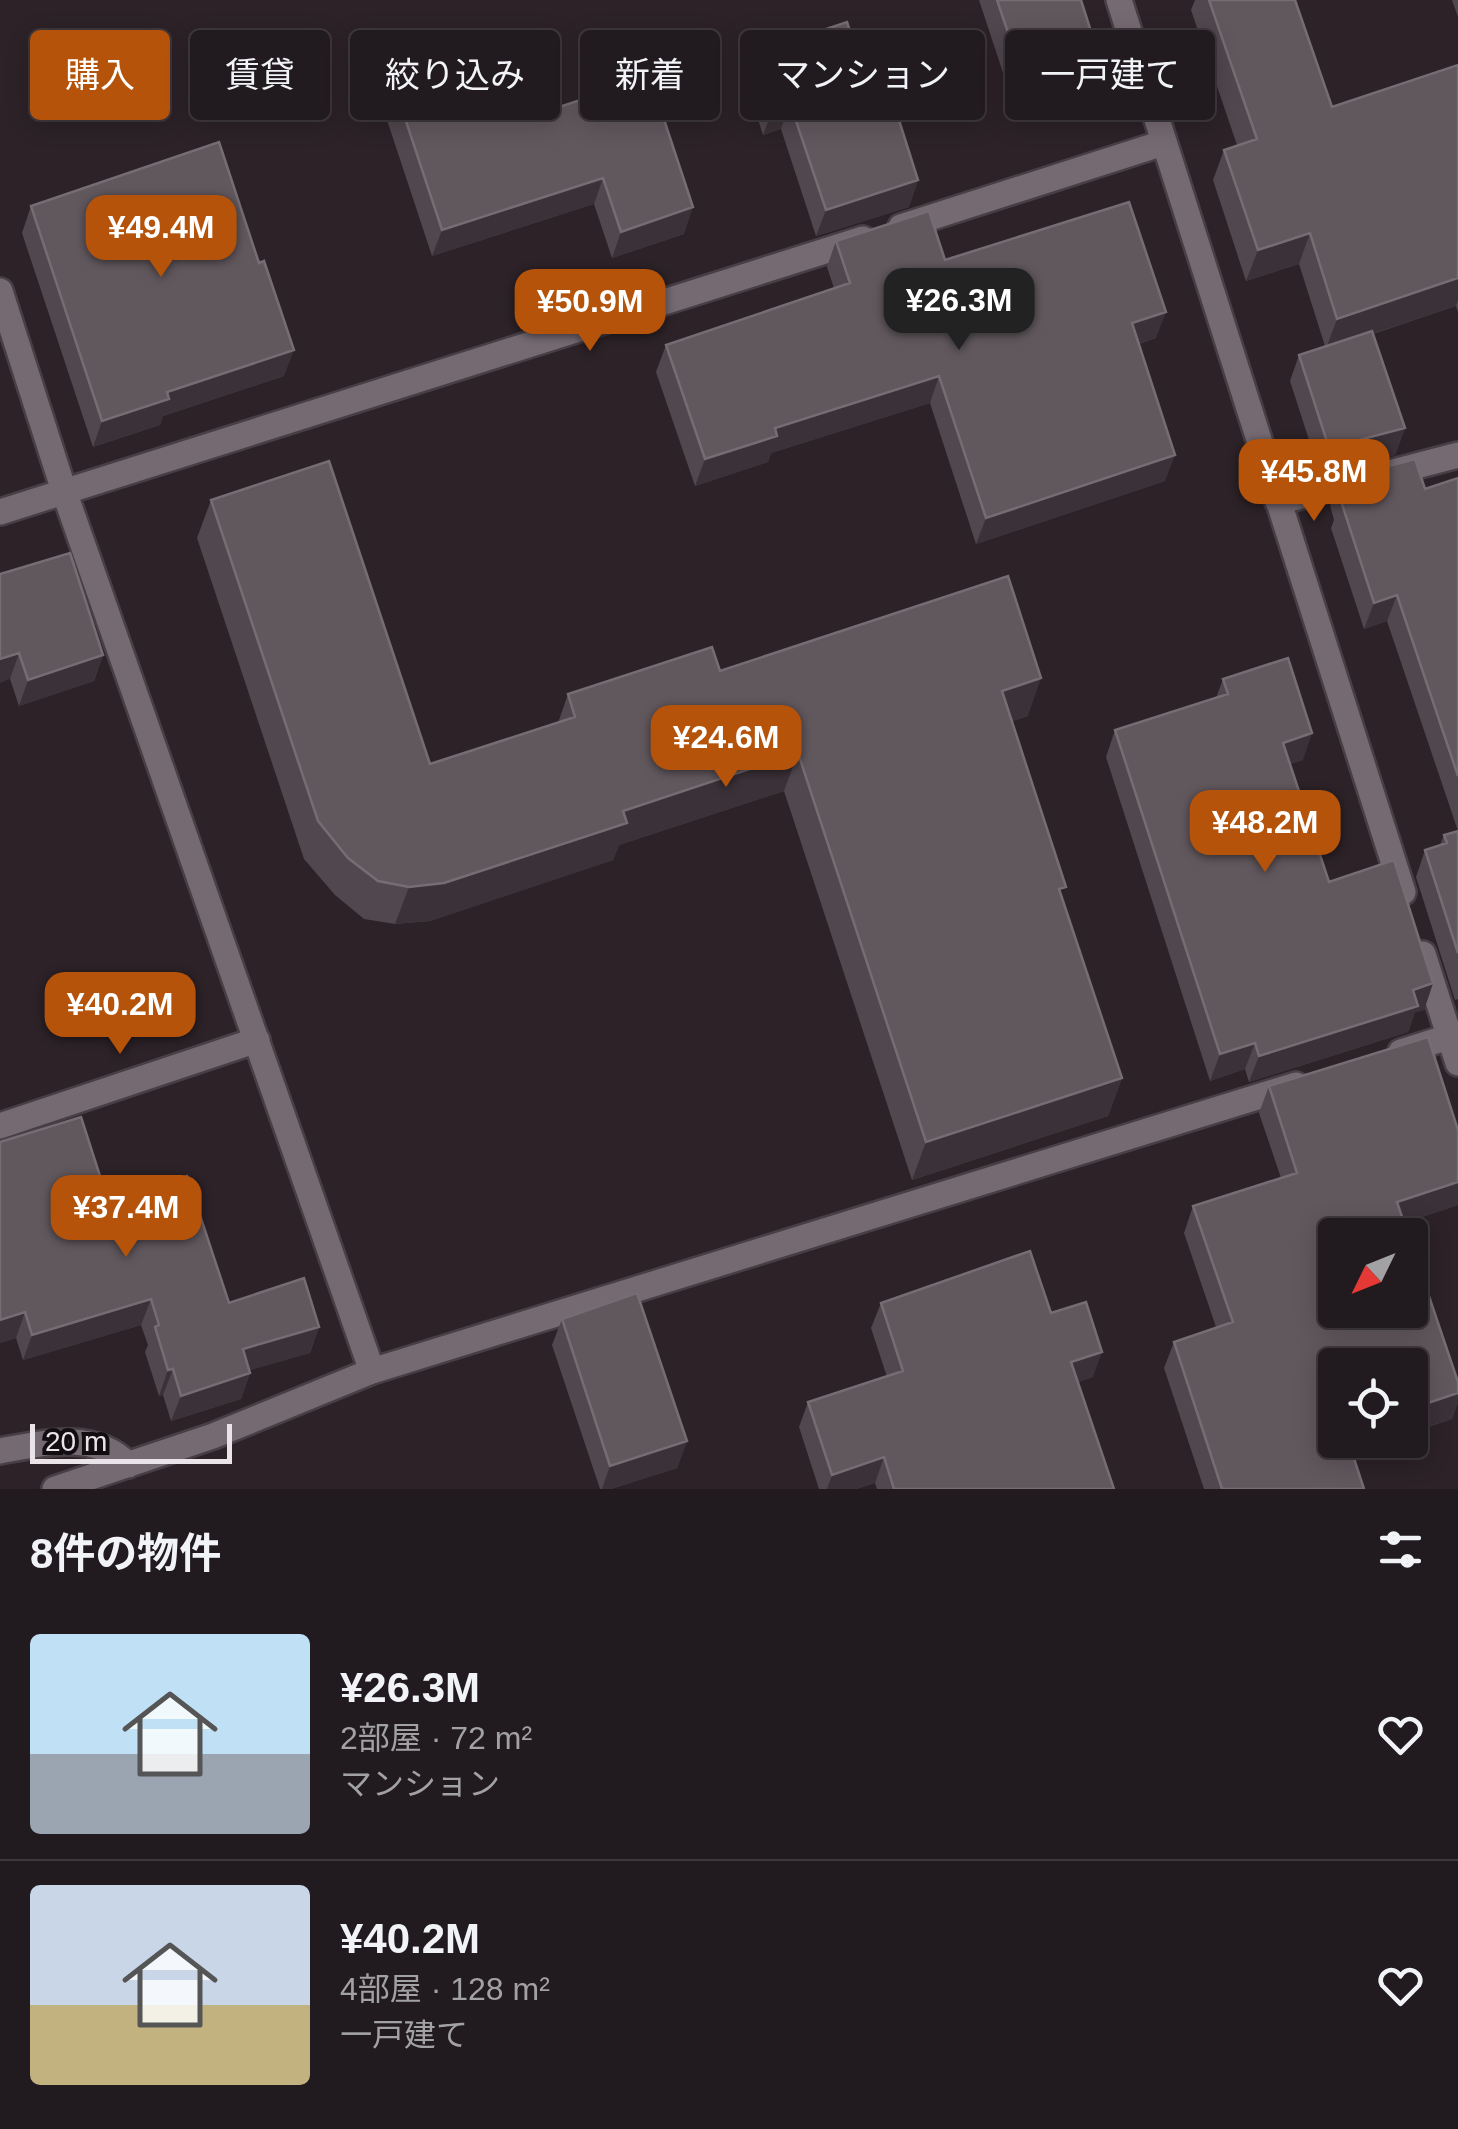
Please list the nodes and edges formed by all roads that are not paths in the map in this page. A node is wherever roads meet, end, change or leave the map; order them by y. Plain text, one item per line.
1 (1119, 0) edge
2 (1163, 144) junction
3 (0, 291) edge
4 (1458, 455) edge
5 (64, 492) junction
6 (1278, 502) junction
7 (0, 512) edge
8 (1454, 1036) edge
9 (257, 1040) junction
10 (1374, 1060) edge
11 (1458, 1063) edge
12 (1317, 1078) edge
13 (0, 1126) edge
14 (372, 1371) junction
15 (0, 1451) edge
16 (128, 1465) junction
17 (56, 1489) edge

1 - 2 street
2 - 5 street
2 - 6 street
3 - 5 street
4 - 6 street
5 - 7 street
5 - 9 street
6 - 8 street
8 - 10 street
8 - 11 street
9 - 13 street
9 - 14 street
12 - 14 street
14 - 16 street
15 - 16 street
16 - 17 street

